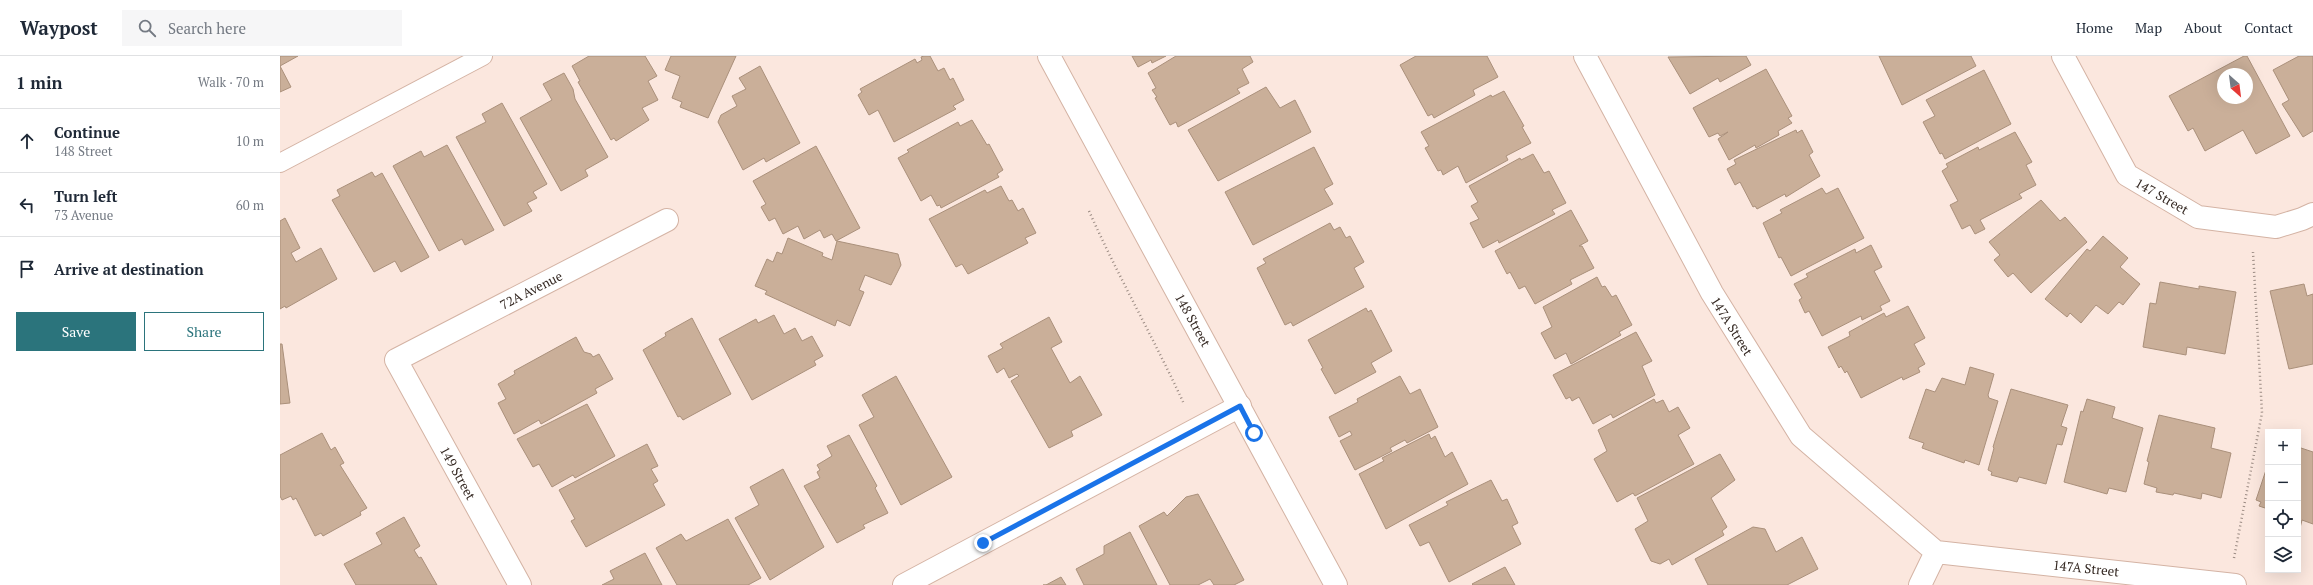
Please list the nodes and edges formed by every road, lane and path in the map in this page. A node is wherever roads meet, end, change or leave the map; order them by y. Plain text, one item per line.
1 (483, 56) edge
2 (1049, 56) edge
3 (1585, 56) edge
4 (2063, 56) edge
5 (280, 163) edge
6 (1089, 211) dead end
7 (2313, 214) edge
8 (667, 220) dead end
9 (2253, 247) dead end
10 (396, 360) joint
11 (1184, 404) dead end
12 (1240, 406) junction
13 (1936, 552) junction
14 (2234, 575) edge
15 (520, 585) edge
16 (904, 585) edge
17 (1336, 585) edge
18 (1920, 585) edge

1 - 5 lane
2 - 12 street, 148 Street
3 - 13 street, 147A Street
4 - 7 street, 147 Street
6 - 11 path
8 - 10 street, 72A Avenue
9 - 14 path
10 - 15 street, 149 Street
12 - 16 street
12 - 17 street, 148 Street
13 - 14 street, 147A Street
13 - 18 street

